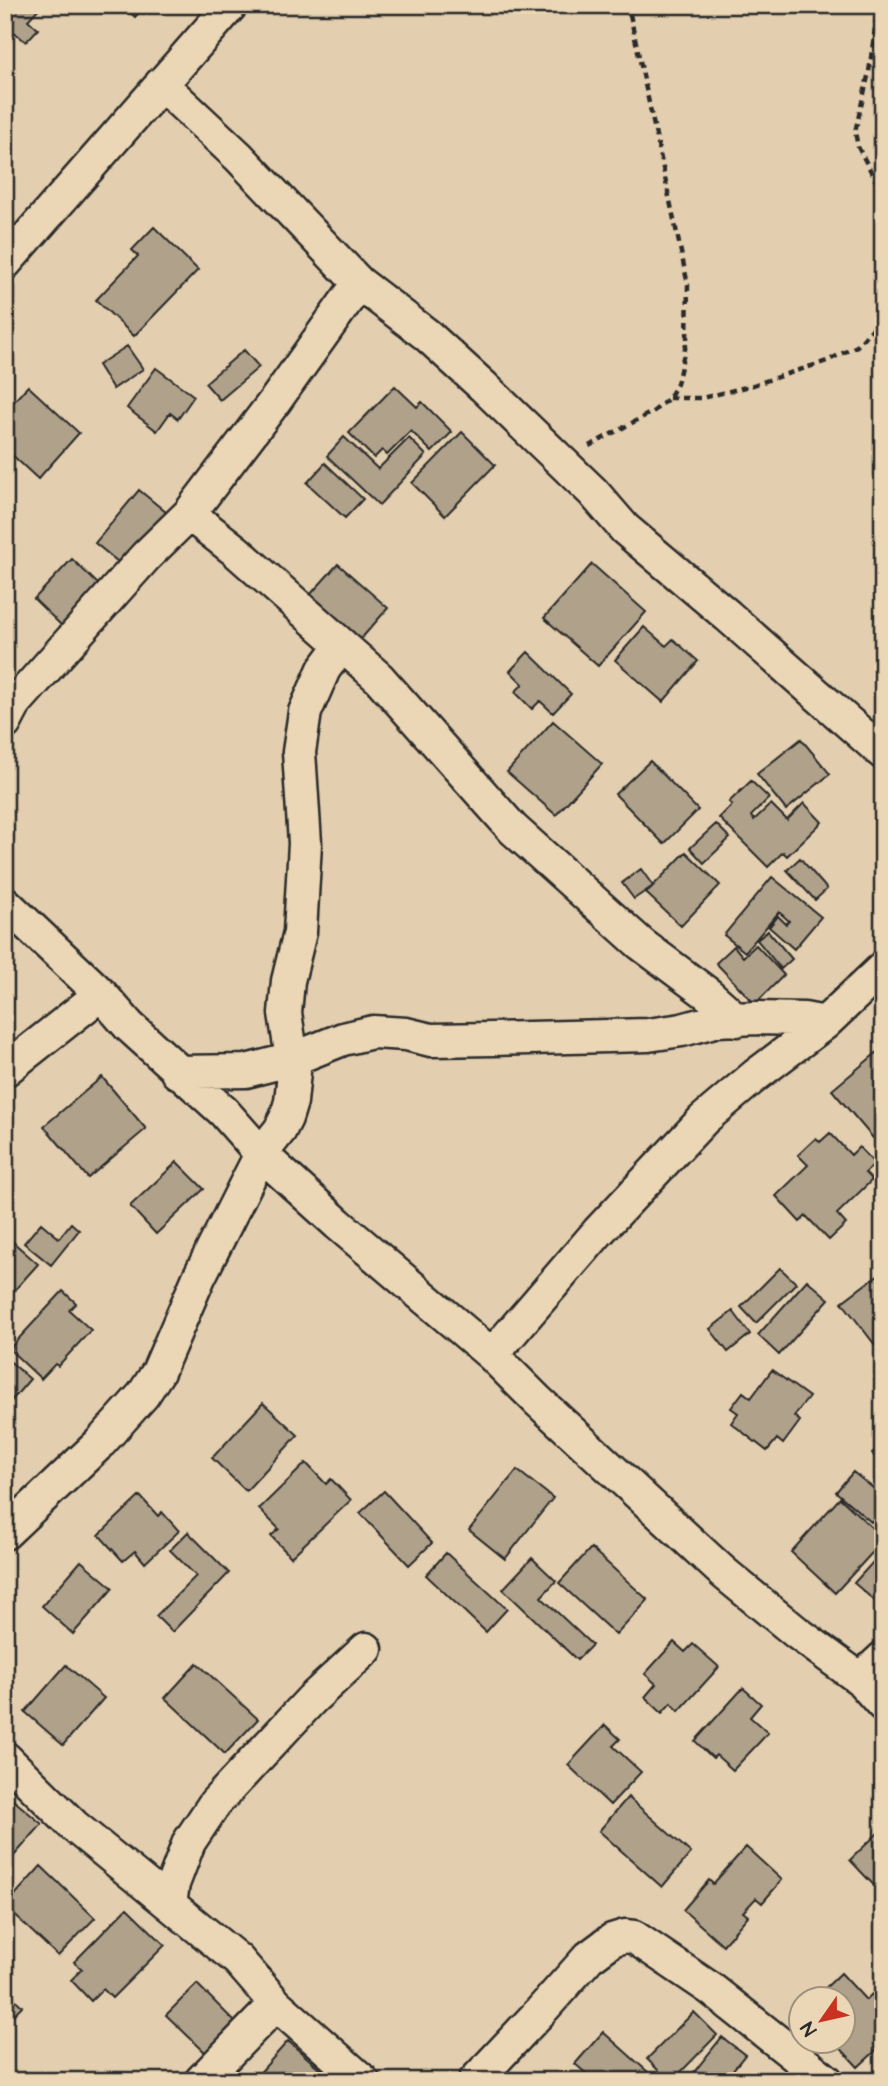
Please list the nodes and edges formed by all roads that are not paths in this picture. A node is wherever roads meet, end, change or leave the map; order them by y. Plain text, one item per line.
1 (230, 5) edge
2 (161, 84) junction
3 (5, 263) edge
4 (359, 282) junction
5 (189, 514) junction
6 (342, 645) junction
7 (5, 723) edge
8 (883, 753) edge
9 (5, 903) edge
10 (883, 968) edge
11 (101, 994) junction
12 (737, 1020) junction
13 (825, 1023) junction
14 (293, 1059) junction
15 (5, 1070) edge
16 (177, 1072) junction
17 (261, 1154) junction
18 (492, 1355) junction
19 (5, 1533) edge
20 (366, 1649) dead end
21 (871, 1669) edge
22 (883, 1705) edge
23 (5, 1758) edge
24 (170, 1904) junction
25 (276, 2004) junction
26 (201, 2081) edge
27 (363, 2081) edge
28 (475, 2081) edge
29 (827, 2081) edge

1 - 2 street
2 - 3 street
2 - 4 street
4 - 5 street
4 - 8 street
5 - 6 street
5 - 7 street
6 - 12 street
6 - 14 street
9 - 11 street
10 - 13 street
11 - 15 street
11 - 16 street
12 - 13 street
12 - 14 street
13 - 18 street
14 - 16 street
14 - 17 street
16 - 17 street
17 - 18 street
17 - 19 street
18 - 21 street
20 - 24 street
21 - 22 street
23 - 24 street
24 - 25 street
25 - 26 street
25 - 27 street
28 - 29 street

